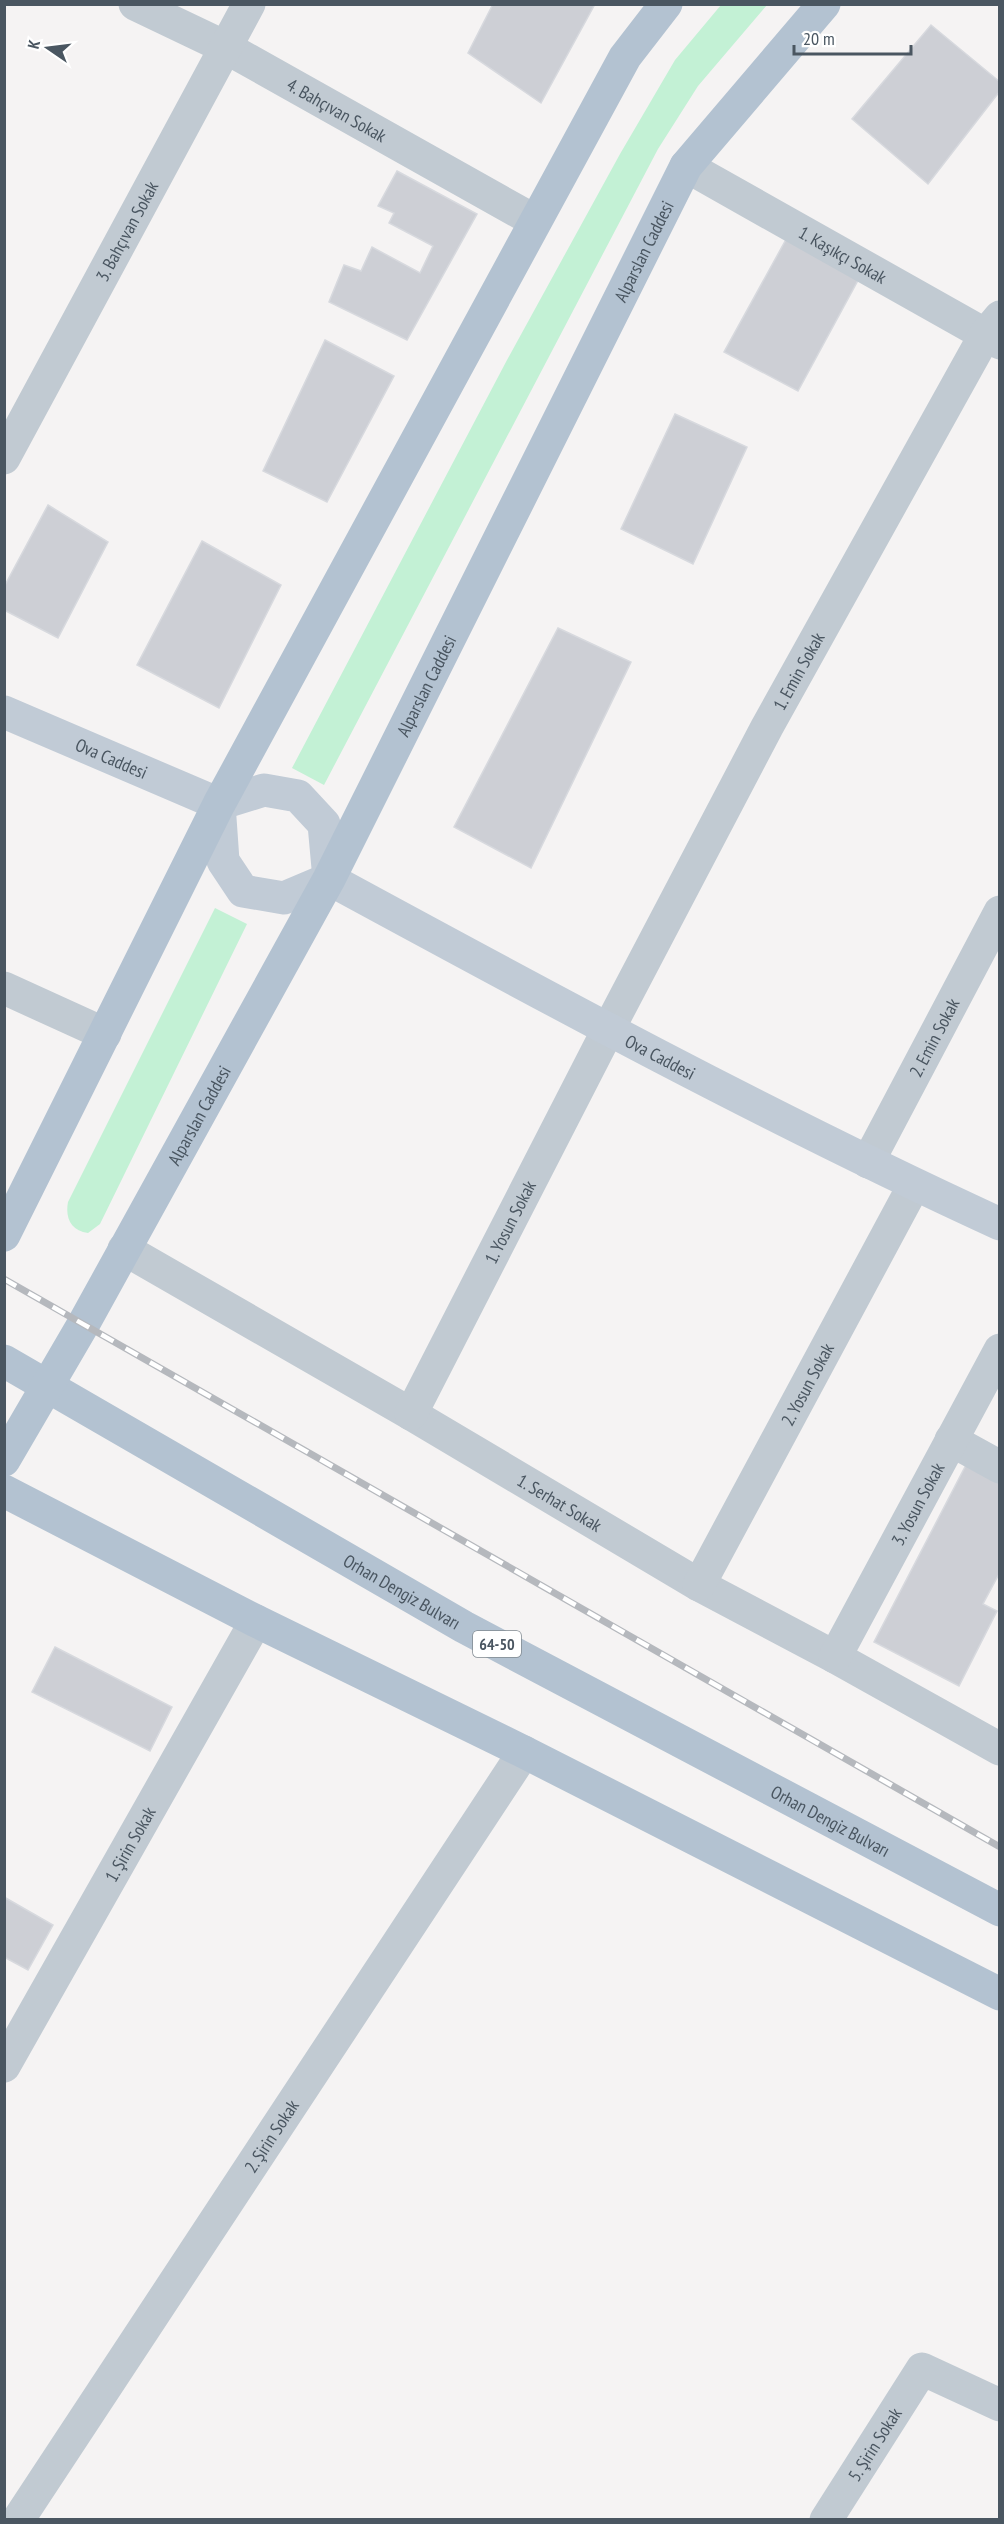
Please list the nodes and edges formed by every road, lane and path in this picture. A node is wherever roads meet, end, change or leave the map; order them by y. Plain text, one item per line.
1 (135, 4) edge
2 (249, 4) edge
3 (666, 4) edge
4 (824, 4) edge
5 (225, 47) junction
6 (686, 166) junction
7 (535, 221) junction
8 (995, 332) edge
9 (4, 458) edge
10 (4, 712) edge
11 (219, 804) junction
12 (328, 879) junction
13 (999, 912) edge
14 (4, 988) edge
15 (608, 1030) junction
16 (105, 1034) junction
17 (868, 1162) junction
18 (914, 1185) junction
19 (999, 1224) edge
20 (4, 1235) edge
21 (124, 1249) junction
22 (999, 1350) edge
23 (4, 1361) edge
24 (48, 1385) junction
25 (411, 1414) junction
26 (951, 1440) junction
27 (4, 1461) edge
28 (999, 1467) edge
29 (4, 1491) edge
30 (699, 1585) junction
31 (256, 1621) junction
32 (835, 1657) junction
33 (999, 1749) edge
34 (524, 1752) junction
35 (999, 1910) edge
36 (999, 1994) edge
37 (4, 2066) edge
38 (999, 2405) edge
39 (18, 2520) edge
40 (826, 2520) edge

1 - 5 street, 4. Bahçıvan Sokak
2 - 5 street, 3. Bahçıvan Sokak
3 - 7 main road
4 - 6 main road, Alparslan Caddesi
5 - 7 street, 4. Bahçıvan Sokak
5 - 9 street, 3. Bahçıvan Sokak
6 - 8 street, 1. Kaşıkçı Sokak
6 - 12 main road, Alparslan Caddesi
7 - 11 main road
8 - 15 street, 1. Emin Sokak
10 - 11 street, Ova Caddesi
11 - 12 street
11 - 12 street
11 - 16 main road
12 - 15 street, Ova Caddesi
12 - 21 main road, Alparslan Caddesi
13 - 17 street, 2. Emin Sokak
14 - 16 street
15 - 17 street, Ova Caddesi
15 - 25 street, 1. Yosun Sokak
16 - 20 main road
17 - 18 street, Ova Caddesi
18 - 19 street, Ova Caddesi
18 - 30 street, 2. Yosun Sokak
21 - 24 main road, Alparslan Caddesi
21 - 25 street, 1. Serhat Sokak
22 - 26 street, 3. Yosun Sokak
23 - 24 main road, Orhan Dengiz Bulvarı / 64-50
24 - 27 main road, Alparslan Caddesi
24 - 35 main road, Orhan Dengiz Bulvarı / 64-50
25 - 30 street, 1. Serhat Sokak
26 - 28 street
26 - 32 street, 3. Yosun Sokak
29 - 31 main road
30 - 32 street, 1. Serhat Sokak
31 - 34 main road
31 - 37 street, 1. Şirin Sokak
32 - 33 street, 1. Serhat Sokak
34 - 36 main road
34 - 39 street, 2. Şirin Sokak
38 - 40 street, 5. Şirin Sokak

